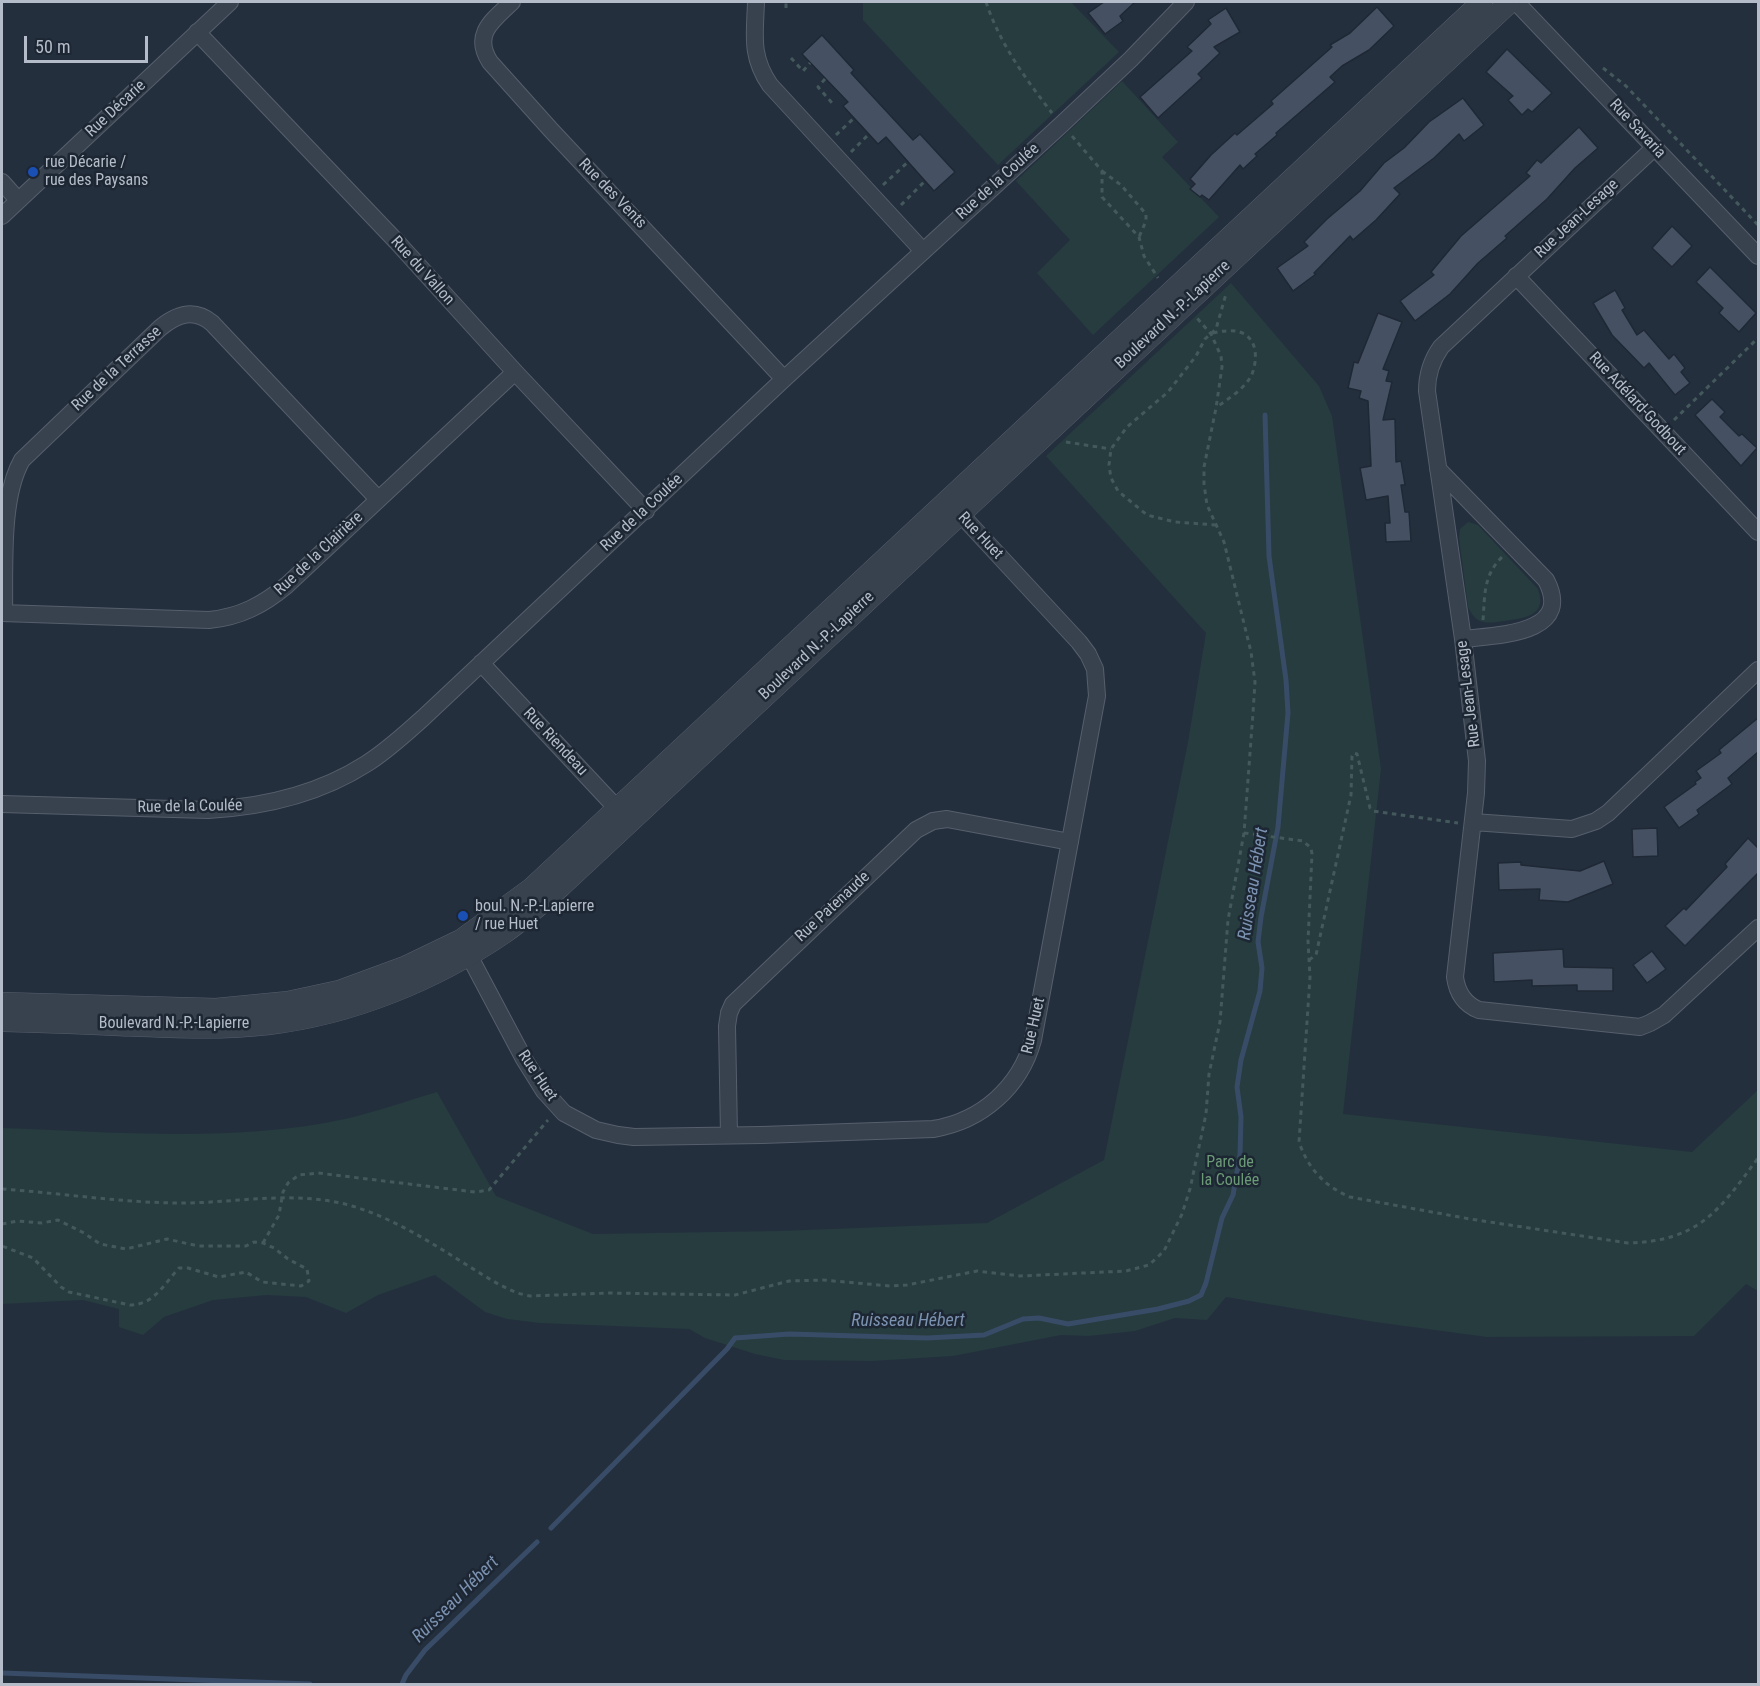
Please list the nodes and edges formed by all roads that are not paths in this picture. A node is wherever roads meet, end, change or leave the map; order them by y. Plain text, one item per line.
1 (230, 2) edge
2 (512, 2) edge
3 (756, 2) edge
4 (1186, 2) edge
5 (1482, 2) edge
6 (1510, 2) edge
7 (1516, 2) edge
8 (197, 32) junction
9 (1654, 148) junction
10 (2, 182) edge
11 (18, 200) junction
12 (2, 216) edge
13 (923, 251) junction
14 (1758, 256) edge
15 (1516, 276) junction
16 (515, 372) junction
17 (784, 379) junction
18 (1438, 469) junction
19 (378, 499) junction
20 (954, 507) junction
21 (646, 510) junction
22 (1758, 532) edge
23 (3, 613) edge
24 (1463, 639) junction
25 (481, 663) junction
26 (1758, 670) edge
27 (2, 804) edge
28 (623, 815) junction
29 (1466, 822) junction
30 (1070, 842) junction
31 (1758, 928) edge
32 (465, 947) junction
33 (2, 1003) edge
34 (2, 1021) edge
35 (729, 1135) junction

1 - 8 street, Rue Décarie
2 - 17 street, Rue des Vents
3 - 13 street
4 - 13 street, Rue de la Coulée
5 - 20 street, Boulevard N.-P.-Lapierre
6 - 20 street, Boulevard N.-P.-Lapierre
7 - 9 street, Rue Savaria
8 - 11 street, Rue Décarie
8 - 16 street, Rue du Vallon
9 - 14 street, Rue Savaria
9 - 15 street, Rue Jean-Lesage
10 - 11 street
11 - 12 street, Rue Décarie
13 - 17 street, Rue de la Coulée
15 - 18 street, Rue Jean-Lesage
15 - 22 street, Rue Adélard-Godbout
16 - 19 street, Rue de la Clairière
16 - 21 street, Rue du Vallon
17 - 21 street, Rue de la Coulée
18 - 24 street, Rue Jean-Lesage
18 - 24 street
19 - 23 street, Rue de la Clairière
19 - 23 street, Rue de la Terrasse
20 - 28 street, Boulevard N.-P.-Lapierre
20 - 30 street, Rue Huet
21 - 25 street, Rue de la Coulée
24 - 29 street, Rue Jean-Lesage
25 - 27 street, Rue de la Coulée
25 - 28 street, Rue Riendeau
26 - 29 street
28 - 32 street, Boulevard N.-P.-Lapierre
29 - 31 street, Rue Jean-Lesage
30 - 35 street, Rue Patenaude
30 - 35 street, Rue Huet
32 - 33 street, Boulevard N.-P.-Lapierre
32 - 34 street, Boulevard N.-P.-Lapierre
32 - 35 street, Rue Huet

